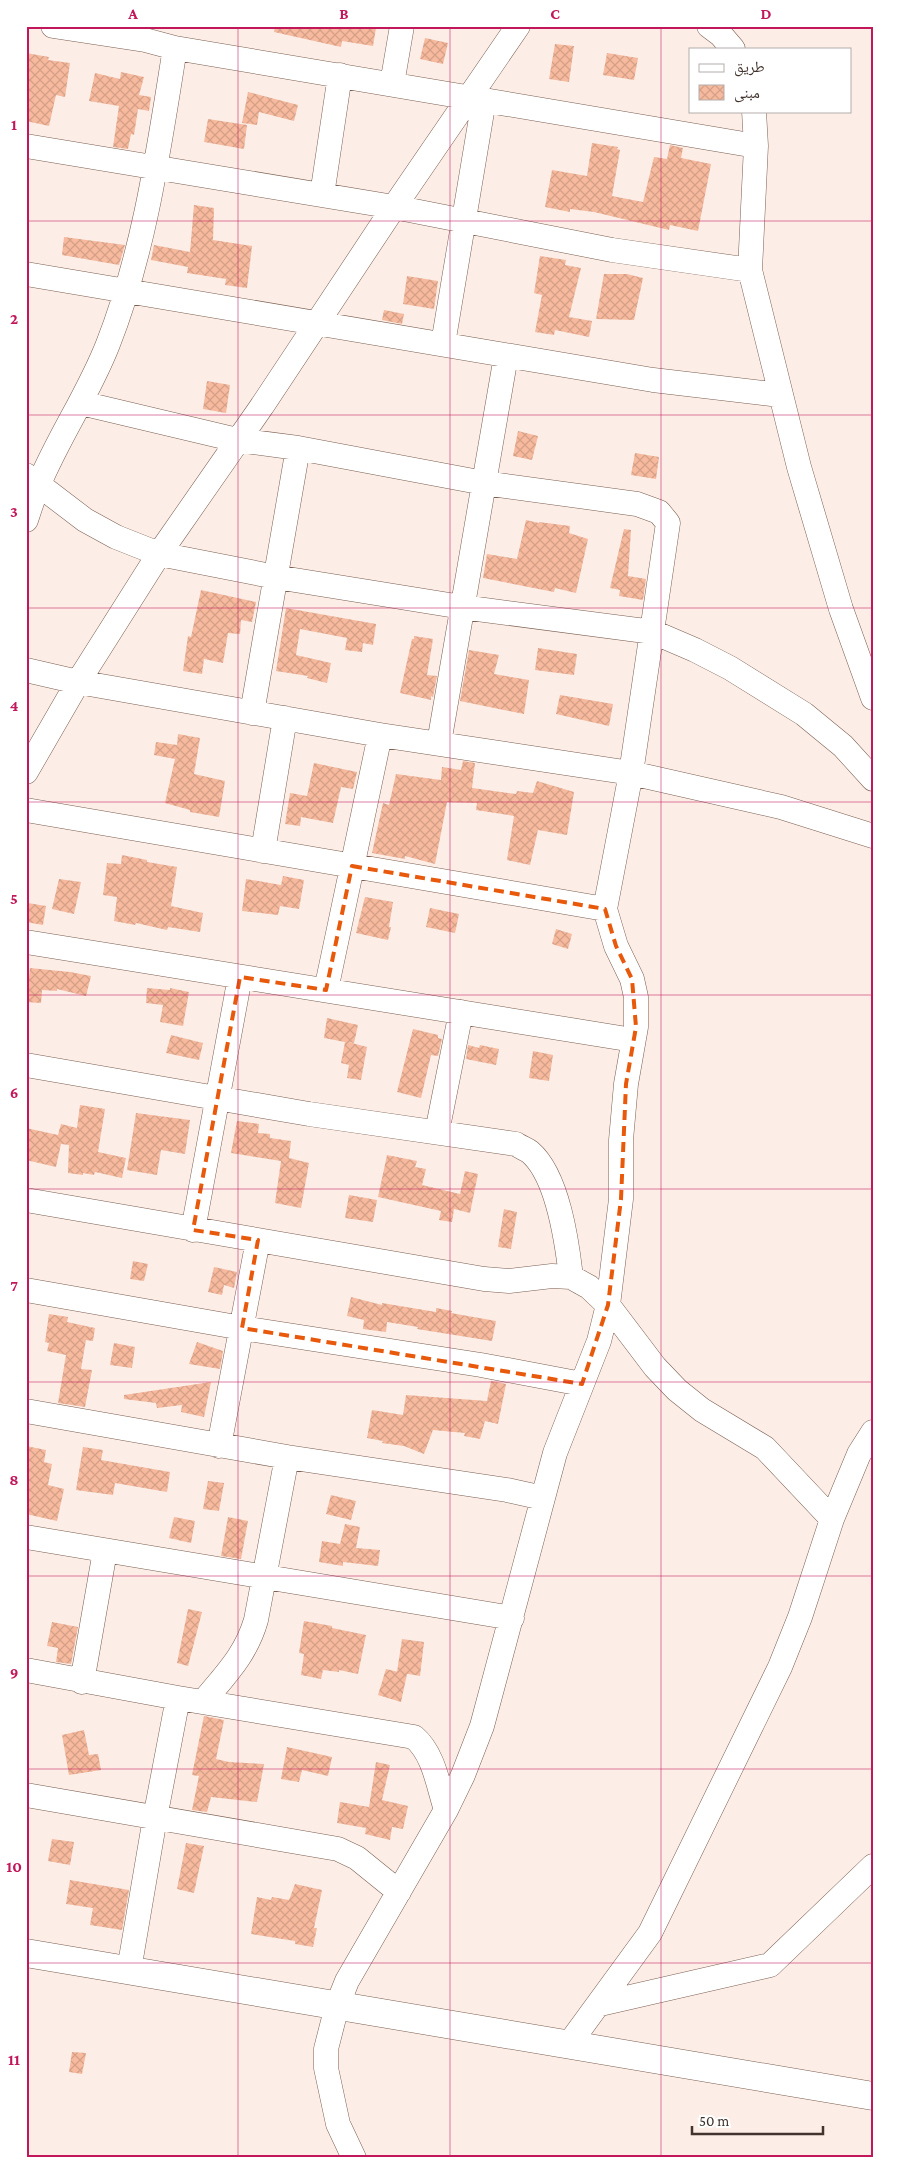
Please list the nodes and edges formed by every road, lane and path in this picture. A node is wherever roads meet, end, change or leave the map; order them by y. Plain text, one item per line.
1 (53, 26) edge
2 (402, 26) edge
3 (518, 26) edge
4 (709, 26) edge
5 (146, 33) edge
6 (175, 48) junction
7 (732, 48) edge
8 (340, 75) junction
9 (392, 84) junction
10 (477, 98) junction
11 (754, 112) edge
12 (26, 146) edge
13 (756, 146) junction
14 (155, 167) junction
15 (322, 195) junction
16 (394, 207) junction
17 (465, 221) junction
18 (750, 270) junction
19 (26, 274) edge
20 (127, 290) junction
21 (316, 323) junction
22 (442, 344) junction
23 (506, 356) junction
24 (780, 395) junction
25 (81, 403) junction
26 (238, 440) junction
27 (298, 448) junction
28 (33, 479) edge
29 (484, 483) junction
30 (26, 520) edge
31 (159, 554) junction
32 (276, 577) junction
33 (462, 607) junction
34 (653, 632) junction
35 (26, 670) edge
36 (78, 682) junction
37 (873, 698) edge
38 (252, 713) junction
39 (285, 718) junction
40 (380, 735) junction
41 (439, 743) junction
42 (26, 772) edge
43 (631, 774) junction
44 (873, 779) edge
45 (26, 810) edge
46 (873, 836) edge
47 (263, 851) junction
48 (352, 866) junction
49 (605, 909) junction
50 (26, 942) edge
51 (240, 977) junction
52 (326, 990) junction
53 (460, 1012) junction
54 (633, 1040) junction
55 (26, 1065) edge
56 (217, 1098) junction
57 (437, 1132) junction
58 (26, 1200) edge
59 (193, 1230) junction
60 (258, 1240) junction
61 (572, 1277) junction
62 (26, 1290) edge
63 (608, 1305) junction
64 (242, 1328) junction
65 (582, 1384) junction
66 (26, 1411) edge
67 (873, 1432) edge
68 (219, 1446) junction
69 (287, 1457) junction
70 (544, 1498) junction
71 (832, 1519) junction
72 (26, 1537) edge
73 (105, 1551) junction
74 (265, 1577) junction
75 (512, 1618) junction
76 (26, 1670) edge
77 (82, 1682) junction
78 (178, 1698) junction
79 (203, 1702) junction
80 (26, 1795) edge
81 (446, 1810) junction
82 (155, 1818) junction
83 (873, 1866) edge
84 (399, 1892) junction
85 (26, 1953) edge
86 (129, 1970) junction
87 (600, 2004) junction
88 (337, 2006) junction
89 (569, 2044) junction
90 (873, 2096) edge
91 (354, 2158) edge

1 - 5 street
2 - 9 street
3 - 10 street
4 - 7 street
5 - 6 street
6 - 8 street
6 - 14 street
8 - 9 street
8 - 15 street
9 - 10 street
10 - 13 street
10 - 16 street
10 - 17 street
11 - 13 street
12 - 14 street
13 - 18 street
14 - 15 street
14 - 20 street
15 - 16 street
16 - 17 street
16 - 21 street
17 - 18 street
17 - 22 street
18 - 24 street
19 - 20 street
20 - 21 street
20 - 25 street
21 - 22 street
21 - 26 street
22 - 23 street
23 - 24 street
23 - 29 street
24 - 37 street
25 - 26 street
25 - 28 street
26 - 27 street
26 - 31 street
27 - 29 street
27 - 32 street
28 - 30 street
28 - 31 street
29 - 33 street
29 - 34 street
31 - 32 street
31 - 36 street
32 - 33 street
32 - 38 street
33 - 34 street
33 - 41 street
34 - 43 street
34 - 44 street
35 - 36 street
36 - 38 street
36 - 42 street
38 - 39 street
39 - 40 street
39 - 47 street
40 - 41 street
40 - 48 street
41 - 43 street
43 - 46 street
43 - 49 street
45 - 47 street
47 - 48 street
48 - 49 street
48 - 52 street
49 - 54 street
50 - 51 street
51 - 52 street
51 - 56 street
52 - 53 street
53 - 54 street
53 - 57 street
54 - 63 street
55 - 56 street
56 - 57 street
56 - 59 street
57 - 61 street
58 - 59 street
59 - 60 street
60 - 61 street
60 - 64 street
61 - 63 street
62 - 64 street
63 - 65 street
63 - 71 street
64 - 65 street
64 - 68 street
65 - 70 street
66 - 68 street
67 - 71 street
68 - 69 street
69 - 70 street
69 - 74 street
70 - 75 street
71 - 87 street
72 - 73 street
73 - 74 street
73 - 77 street
74 - 75 street
74 - 79 street
75 - 81 street
76 - 77 street
77 - 78 street
78 - 79 street
78 - 82 street
79 - 81 street
80 - 82 street
81 - 84 street
82 - 84 street
82 - 86 street
83 - 87 street
84 - 88 street
85 - 86 main road
86 - 88 main road
87 - 89 street
88 - 89 main road
88 - 91 street
89 - 90 main road

